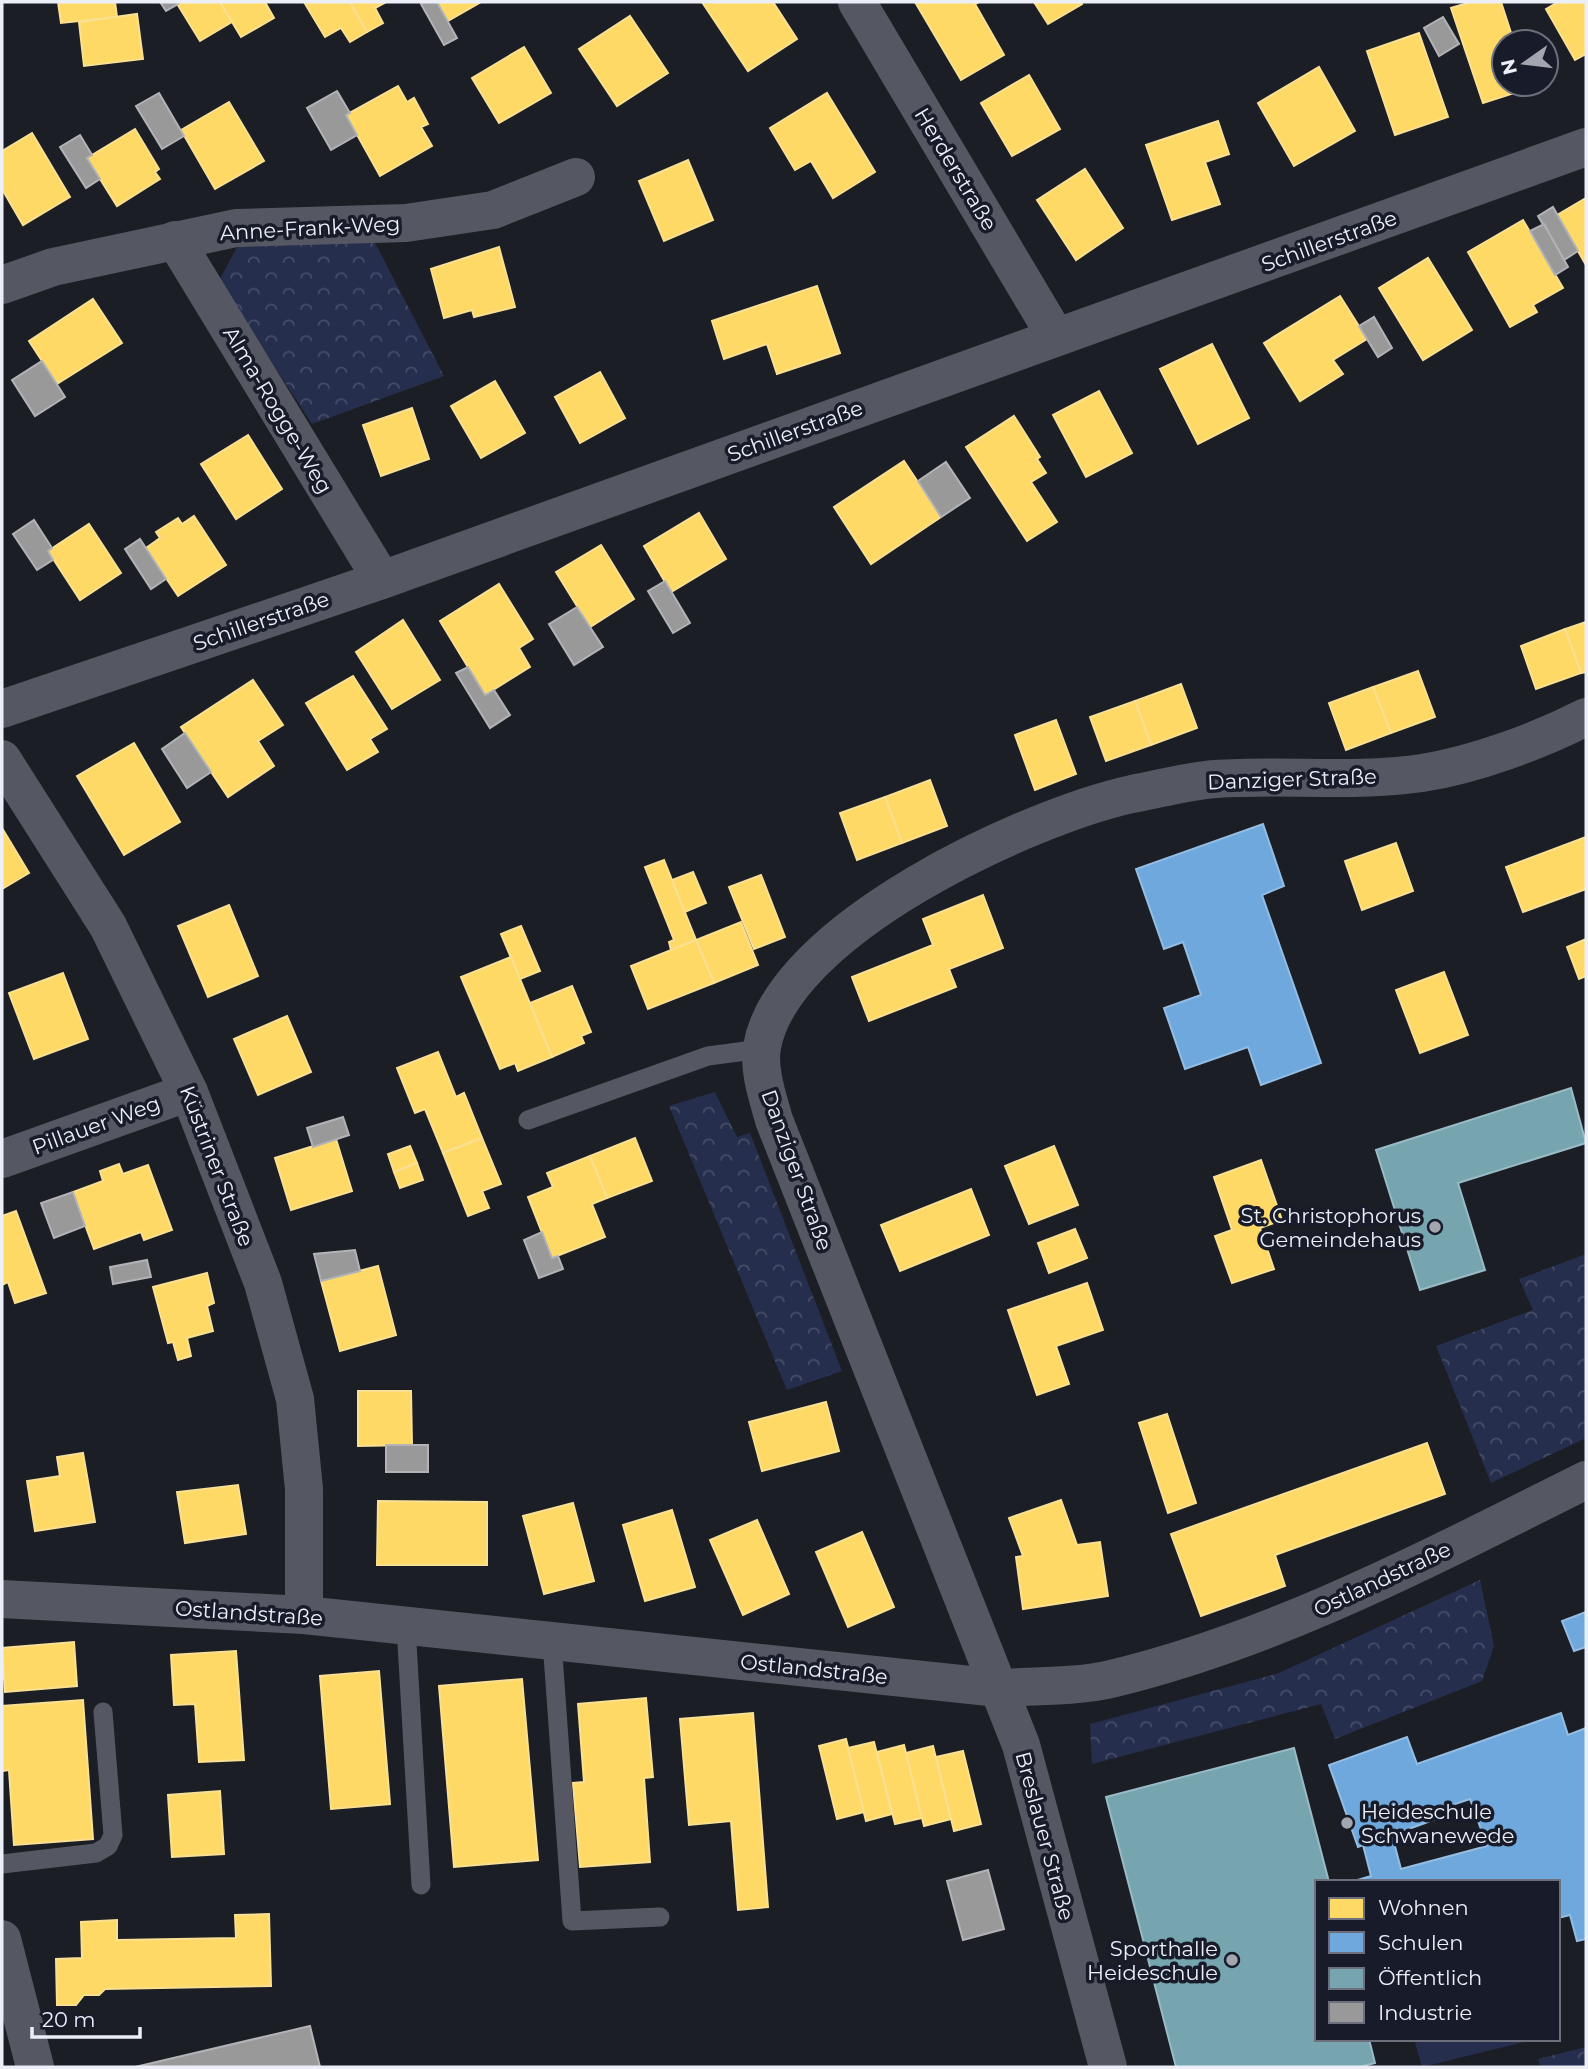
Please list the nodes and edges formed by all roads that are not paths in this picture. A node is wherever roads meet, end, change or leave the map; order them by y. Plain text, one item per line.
1 (857, 2) edge
2 (1586, 147) edge
3 (576, 177) dead end
4 (175, 240) junction
5 (2, 285) edge
6 (1056, 337) junction
7 (382, 580) junction
8 (2, 709) edge
9 (1586, 717) edge
10 (2, 759) edge
11 (761, 1049) junction
12 (189, 1092) junction
13 (528, 1119) dead end
14 (2, 1159) edge
15 (1586, 1480) edge
16 (2, 1599) edge
17 (304, 1615) junction
18 (406, 1626) junction
19 (552, 1641) junction
20 (999, 1688) junction
21 (103, 1712) dead end
22 (2, 1864) edge
23 (421, 1885) dead end
24 (660, 1917) dead end
25 (2, 1938) edge
26 (35, 2067) edge
27 (1108, 2067) edge

1 - 6 street, Herderstraße
2 - 6 street, Schillerstraße
3 - 4 street, Anne-Frank-Weg
4 - 5 street, Anne-Frank-Weg
4 - 7 street, Alma-Rogge-Weg
6 - 7 street, Schillerstraße
7 - 8 street, Schillerstraße
9 - 11 street, Danziger Straße
10 - 12 street, Küstriner Straße
11 - 13 lane
11 - 20 street, Danziger Straße
12 - 14 street, Pillauer Weg
12 - 17 street, Küstriner Straße
15 - 20 street, Ostlandstraße
16 - 17 street, Ostlandstraße
17 - 18 street, Ostlandstraße
18 - 19 street, Ostlandstraße
18 - 23 lane
19 - 20 street, Ostlandstraße
19 - 24 lane
20 - 27 street, Breslauer Straße
21 - 22 lane
25 - 26 street

